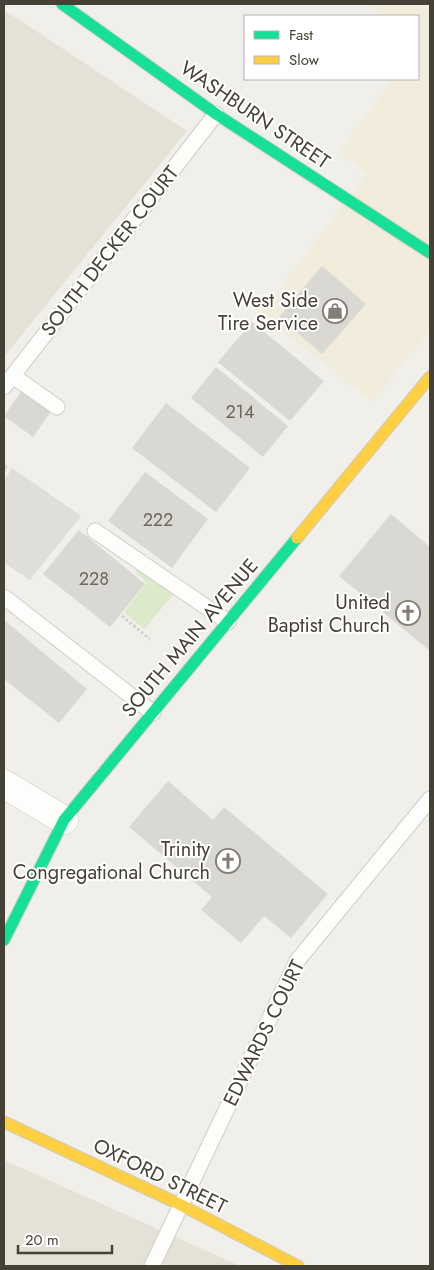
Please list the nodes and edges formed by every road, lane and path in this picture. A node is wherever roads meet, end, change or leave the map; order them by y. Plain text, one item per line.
1 (62, 4) edge
2 (216, 114) junction
3 (430, 253) edge
4 (430, 377) edge
5 (8, 382) edge
6 (57, 407) dead end
7 (95, 532) dead end
8 (4, 597) edge
9 (122, 616) dead end
10 (228, 622) junction
11 (150, 639) dead end
12 (153, 713) junction
13 (4, 784) edge
14 (430, 798) edge
15 (64, 820) junction
16 (4, 940) edge
17 (4, 1122) edge
18 (181, 1205) junction
19 (152, 1266) edge
20 (298, 1266) edge

1 - 2 street, WASHBURN STREET
2 - 3 street, WASHBURN STREET
2 - 5 lane, SOUTH DECKER COURT
4 - 10 street, SOUTH MAIN AVENUE
5 - 6 lane
7 - 10 lane
8 - 12 lane
9 - 11 path
10 - 12 street, SOUTH MAIN AVENUE
12 - 15 street, SOUTH MAIN AVENUE
13 - 15 street
14 - 18 lane, EDWARDS COURT
15 - 16 street, SOUTH MAIN AVENUE
17 - 18 street, OXFORD STREET
18 - 19 lane, EDWARDS COURT
18 - 20 street, OXFORD STREET

